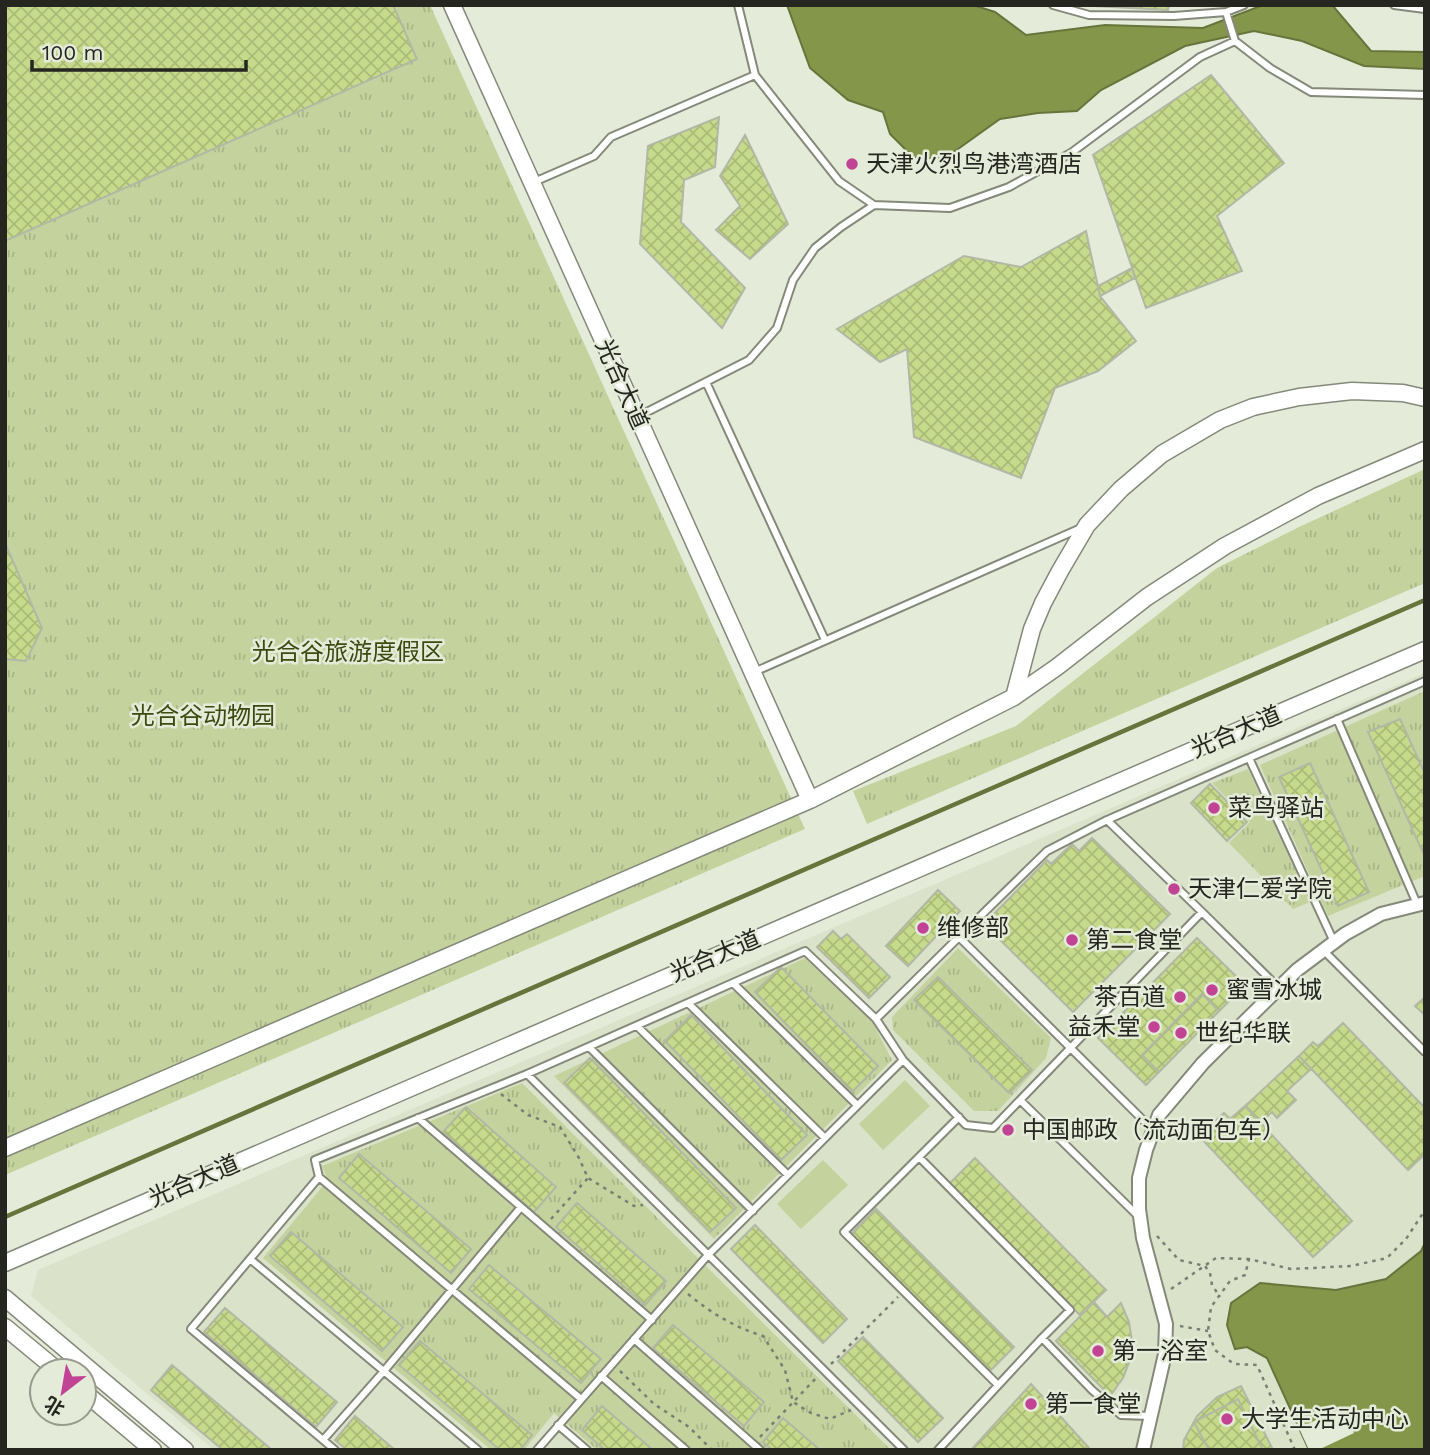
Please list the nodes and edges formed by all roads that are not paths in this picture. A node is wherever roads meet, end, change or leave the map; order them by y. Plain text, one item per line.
1 (452, 5) edge
2 (738, 5) edge
3 (1053, 5) edge
4 (1244, 5) edge
5 (1394, 5) edge
6 (1425, 9) edge
7 (1226, 12) junction
8 (1236, 41) junction
9 (754, 75) junction
10 (1425, 95) edge
11 (531, 184) junction
12 (874, 205) junction
13 (706, 382) junction
14 (1425, 398) edge
15 (637, 417) junction
16 (1425, 450) edge
17 (1087, 525) junction
18 (825, 640) junction
19 (1425, 650) edge
20 (753, 673) junction
21 (1425, 681) edge
22 (1014, 696) junction
23 (1337, 719) junction
24 (1249, 758) junction
25 (810, 800) junction
26 (1107, 820) junction
27 (1421, 904) edge
28 (1202, 912) junction
29 (959, 937) junction
30 (1328, 946) junction
31 (733, 983) junction
32 (1279, 988) junction
33 (688, 1003) junction
34 (876, 1019) junction
35 (637, 1026) junction
36 (589, 1047) junction
37 (1070, 1047) junction
38 (1425, 1052) edge
39 (902, 1060) junction
40 (527, 1074) junction
41 (1020, 1100) junction
42 (857, 1105) junction
43 (958, 1117) junction
44 (418, 1118) junction
45 (1153, 1131) junction
46 (825, 1138) junction
47 (5, 1148) edge
48 (919, 1157) junction
49 (788, 1175) junction
50 (319, 1177) junction
51 (521, 1207) junction
52 (753, 1211) junction
53 (1140, 1218) junction
54 (708, 1255) junction
55 (250, 1259) junction
56 (5, 1263) edge
57 (452, 1290) junction
58 (5, 1298) edge
59 (652, 1320) junction
60 (5, 1327) edge
61 (1042, 1338) junction
62 (634, 1339) junction
63 (41, 1357) edge
64 (384, 1371) junction
65 (601, 1376) junction
66 (998, 1385) junction
67 (581, 1399) junction
68 (98, 1404) edge
69 (1150, 1416) junction
70 (558, 1425) junction
71 (323, 1440) junction
72 (153, 1450) edge
73 (185, 1450) edge
74 (335, 1450) edge
75 (478, 1450) edge
76 (537, 1450) edge
77 (587, 1450) edge
78 (686, 1450) edge
79 (760, 1450) edge
80 (904, 1450) edge
81 (938, 1450) edge
82 (1143, 1450) edge

1 - 11 street, 光合大道
2 - 9 lane
3 - 7 lane
4 - 7 lane
5 - 6 lane
7 - 8 lane
8 - 10 lane
8 - 12 lane
9 - 11 lane
9 - 12 lane
11 - 15 street, 光合大道
12 - 13 lane
13 - 15 lane
13 - 18 lane
14 - 17 street
15 - 20 street, 光合大道
16 - 22 street
17 - 18 lane
17 - 22 street
18 - 20 lane
19 - 56 street, 光合大道
20 - 25 street, 光合大道
21 - 23 lane
22 - 25 street
23 - 24 lane
23 - 27 lane
24 - 26 lane
24 - 30 lane
25 - 47 street
26 - 28 lane
26 - 29 lane
27 - 30 street
28 - 32 lane
28 - 37 lane
29 - 34 lane
29 - 37 lane
30 - 32 street
30 - 38 lane
31 - 33 lane
31 - 34 lane
31 - 42 lane
32 - 45 street
33 - 35 lane
33 - 46 lane
34 - 39 lane
35 - 36 lane
35 - 49 lane
36 - 40 lane
36 - 52 lane
37 - 41 lane
37 - 45 lane
39 - 42 lane
39 - 43 lane
40 - 44 lane
40 - 54 lane
41 - 43 lane
41 - 53 lane
42 - 46 lane
43 - 48 lane
44 - 50 lane
44 - 51 lane
45 - 53 street
46 - 49 lane
48 - 61 lane
48 - 66 lane
49 - 52 lane
50 - 55 lane
50 - 57 lane
51 - 57 lane
51 - 59 lane
52 - 54 lane
53 - 69 street
54 - 59 lane
54 - 80 lane
55 - 64 lane
55 - 71 lane
57 - 64 lane
57 - 67 lane
58 - 73 street
59 - 62 lane
60 - 63 street
61 - 66 lane
61 - 69 lane
62 - 65 lane
62 - 79 lane
64 - 71 lane
64 - 75 lane
65 - 67 lane
65 - 78 lane
66 - 81 lane
67 - 70 lane
68 - 72 street
69 - 82 street
70 - 76 lane
70 - 77 lane
71 - 74 lane

